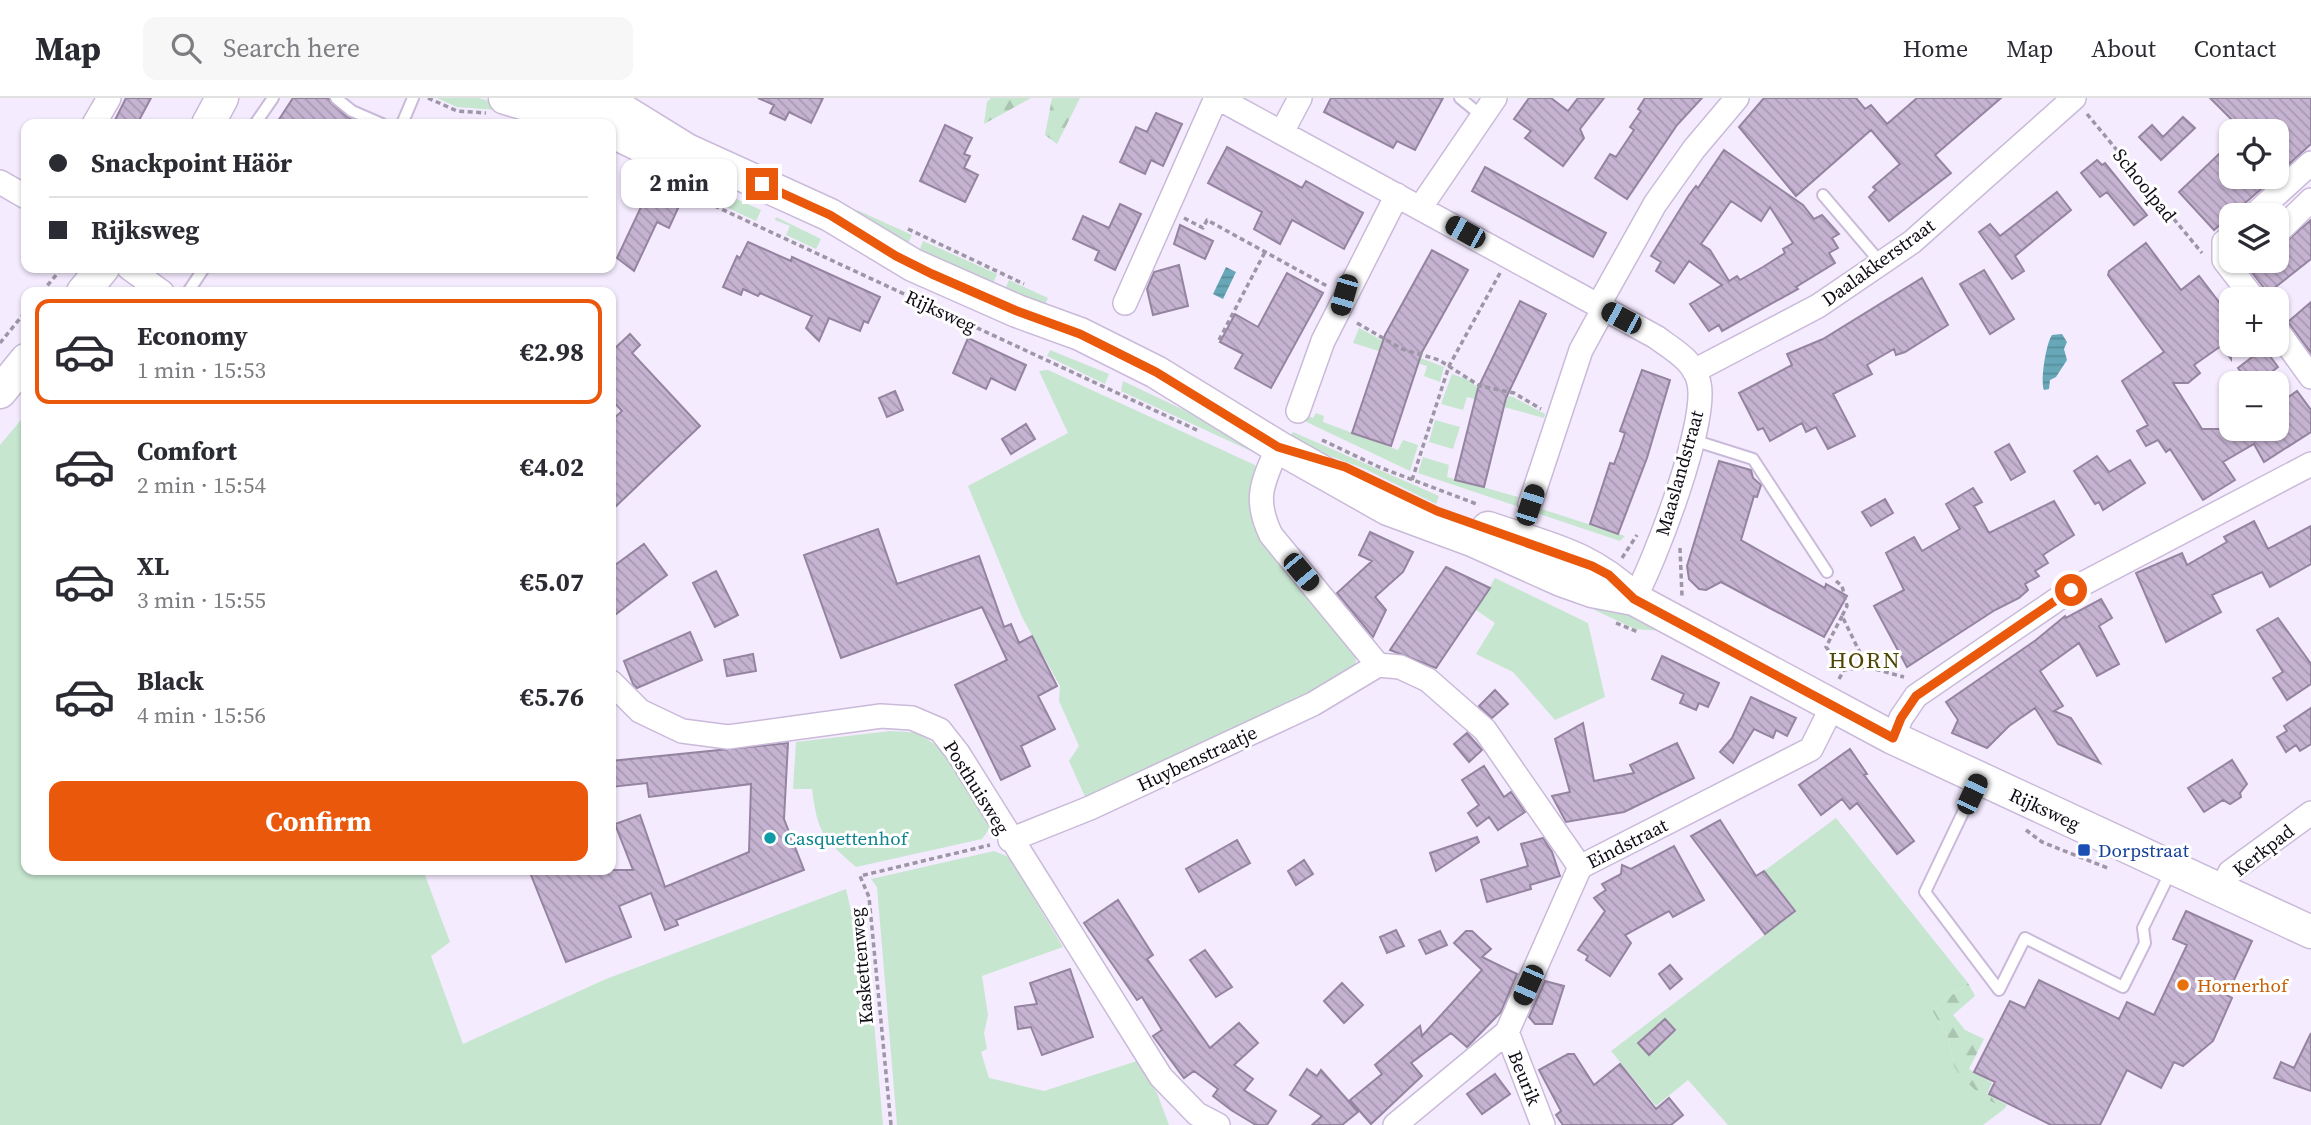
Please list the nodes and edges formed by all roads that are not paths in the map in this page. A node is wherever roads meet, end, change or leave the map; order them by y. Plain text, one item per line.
1 (108, 98) edge
2 (211, 98) edge
3 (222, 98) edge
4 (272, 98) edge
5 (335, 98) edge
6 (414, 98) edge
7 (506, 98) edge
8 (579, 98) edge
9 (1217, 98) edge
10 (1300, 98) edge
11 (1461, 98) edge
12 (1737, 98) edge
13 (2074, 98) edge
14 (1489, 107) edge
15 (97, 119) edge
16 (207, 119) edge
17 (209, 119) edge
18 (258, 119) edge
19 (370, 119) edge
20 (404, 119) edge
21 (577, 119) edge
22 (1282, 132) junction
23 (616, 133) edge
24 (2311, 163) edge
25 (0, 182) edge
26 (21, 194) edge
27 (1397, 195) junction
28 (1823, 195) dead end
29 (2311, 200) edge
30 (2267, 203) edge
31 (1420, 208) junction
32 (2289, 221) edge
33 (1881, 263) junction
34 (99, 273) edge
35 (87, 287) edge
36 (1125, 303) dead end
37 (1601, 307) junction
38 (2289, 347) edge
39 (21, 366) edge
40 (1694, 371) junction
41 (2311, 377) edge
42 (0, 392) edge
43 (1298, 411) dead end
44 (1219, 426) junction
45 (1693, 440) junction
46 (1278, 447) junction
47 (2311, 464) edge
48 (1530, 505) dead end
49 (1826, 572) road end
50 (1634, 599) junction
51 (1378, 665) junction
52 (616, 686) edge
53 (1834, 695) junction
54 (1893, 738) junction
55 (1979, 778) junction
56 (2311, 813) edge
57 (1010, 840) junction
58 (1580, 867) junction
59 (2172, 869) junction
60 (2225, 882) junction
61 (2311, 932) edge
62 (1507, 1032) junction
63 (1218, 1125) edge
64 (1395, 1125) edge
65 (1543, 1125) edge

1 - 15 street
2 - 16 main road
3 - 17 main road
4 - 18 lane
5 - 19 lane
6 - 20 lane
7 - 21 main road
8 - 44 main road, Rijksweg
9 - 22 street
9 - 36 street
10 - 22 street
11 - 14 lane
12 - 37 street
13 - 33 street, Daalakkerstraat
14 - 31 street
22 - 27 street
23 - 44 main road, Rijksweg
24 - 30 street
25 - 26 street
27 - 31 street
27 - 43 street
28 - 33 lane
29 - 32 street
31 - 37 street
33 - 40 street, Daalakkerstraat
34 - 35 main road
37 - 40 street
37 - 48 street
38 - 41 street
39 - 42 main road
40 - 45 street, Maaslandstraat
44 - 46 main road, Rijksweg
45 - 49 lane
45 - 50 street, Maaslandstraat
46 - 50 main road, Rijksweg
46 - 51 street
47 - 54 street
50 - 53 main road, Rijksweg
51 - 57 street, Huybenstraatje
51 - 58 street
52 - 57 street, Posthuisweg
53 - 54 main road, Rijksweg
53 - 58 street, Eindstraat
54 - 55 main road, Rijksweg
55 - 59 main road, Rijksweg
55 - 59 lane
56 - 60 street, Kerkpad
57 - 63 street, Posthuisweg
58 - 62 street, Eindstraat
59 - 60 main road, Rijksweg
60 - 61 main road, Rijksweg
62 - 64 street, Eindstraat
62 - 65 street, Beurik

